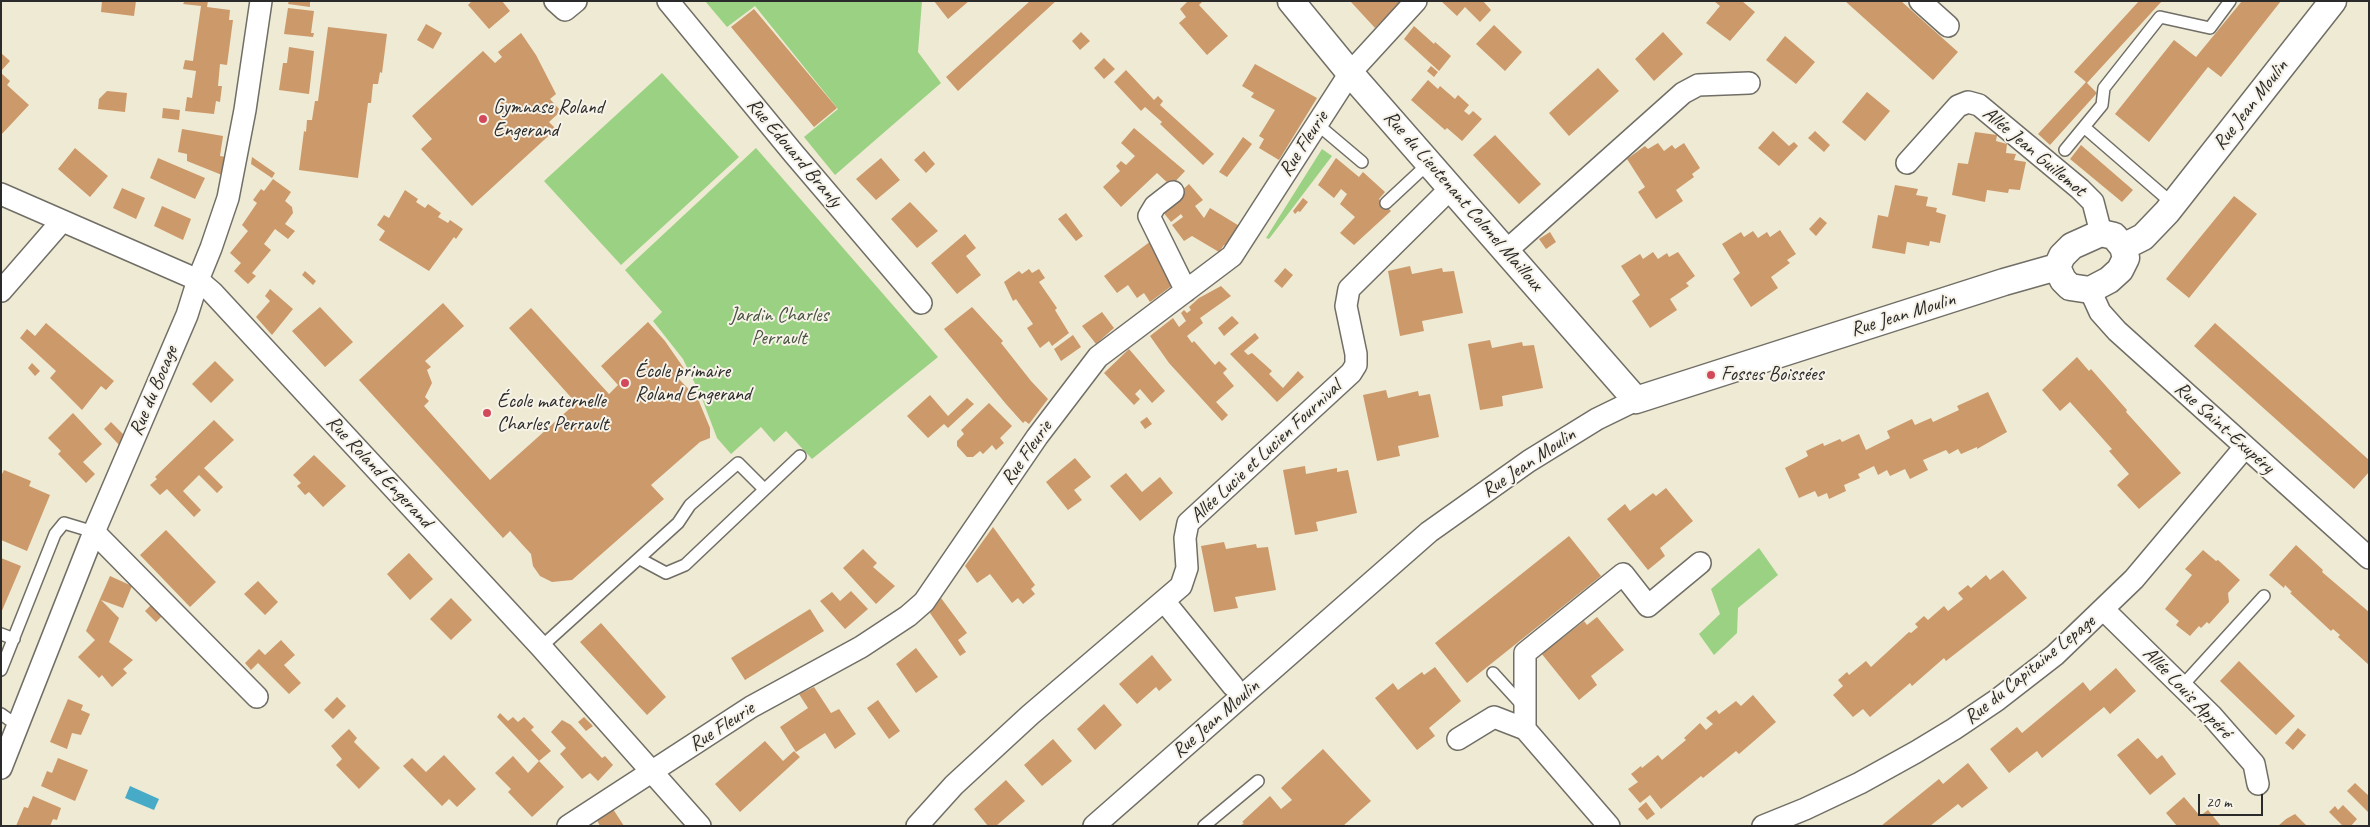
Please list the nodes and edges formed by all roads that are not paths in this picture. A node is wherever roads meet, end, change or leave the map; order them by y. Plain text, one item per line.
1 (261, 1) edge
2 (555, 1) edge
3 (576, 1) edge
4 (668, 1) edge
5 (1291, 1) edge
6 (1416, 1) edge
7 (1920, 1) edge
8 (2230, 1) edge
9 (2333, 1) edge
10 (1948, 26) dead end
11 (1350, 73) junction
12 (1749, 83) dead end
13 (1317, 124) junction
14 (2084, 127) junction
15 (2065, 150) dead end
16 (1362, 162) dead end
17 (1430, 162) junction
18 (1907, 162) dead end
19 (1452, 187) junction
20 (1173, 192) dead end
21 (1, 194) edge
22 (1386, 203) dead end
23 (2173, 204) junction
24 (62, 221) junction
25 (2112, 240) junction
26 (1506, 251) junction
27 (2057, 267) junction
28 (198, 280) junction
29 (2090, 290) junction
30 (1, 291) edge
31 (1186, 291) junction
32 (921, 302) dead end
33 (1636, 400) junction
34 (2245, 447) junction
35 (800, 456) dead end
36 (764, 489) junction
37 (94, 532) junction
38 (640, 558) junction
39 (2369, 558) edge
40 (1700, 563) dead end
41 (2264, 596) dead end
42 (1164, 601) junction
43 (2104, 610) junction
44 (1, 634) edge
45 (14, 639) junction
46 (541, 647) junction
47 (1, 670) edge
48 (1493, 673) dead end
49 (1233, 686) dead end
50 (2182, 686) junction
51 (257, 697) dead end
52 (1525, 718) junction
53 (10, 720) edge
54 (1458, 739) dead end
55 (1, 768) edge
56 (652, 771) junction
57 (1258, 781) dead end
58 (2258, 784) dead end
59 (568, 826) edge
60 (700, 826) edge
61 (917, 826) edge
62 (1094, 826) edge
63 (1204, 826) edge
64 (1609, 826) edge
65 (1763, 826) edge

1 - 28 street, Rue du Bocage
2 - 3 street
4 - 32 street, Rue Edouard Branly
5 - 11 street, Rue du Lieutenant Colonel Mailloux
6 - 11 street, Rue Fleurie
7 - 10 street
8 - 14 lane
9 - 23 street, Rue Jean Moulin
11 - 13 street, Rue Fleurie
11 - 17 street, Rue du Lieutenant Colonel Mailloux
12 - 26 street
13 - 16 lane
13 - 31 street, Rue Fleurie
14 - 15 lane
14 - 23 lane
17 - 19 street, Rue du Lieutenant Colonel Mailloux
17 - 22 lane
18 - 25 street, Allée Jean Guillemot
19 - 26 street, Rue du Lieutenant Colonel Mailloux
19 - 42 street, Allée Lucie et Lucien Fournival
20 - 31 street
21 - 24 street, Rue Roland Engerand
23 - 25 street, Rue Jean Moulin
24 - 28 street, Rue Roland Engerand
24 - 30 street
25 - 27 street
25 - 29 street
26 - 33 street, Rue du Lieutenant Colonel Mailloux
27 - 29 street
27 - 33 street, Rue Jean Moulin
28 - 37 street, Rue du Bocage
28 - 46 street, Rue Roland Engerand
29 - 34 street, Rue Saint-Exupéry
31 - 56 street, Rue Fleurie
33 - 62 street, Rue Jean Moulin
34 - 39 street, Rue Saint-Exupéry
34 - 43 street, Rue du Capitaine Lepage
35 - 36 lane
36 - 38 lane
36 - 38 lane
37 - 45 lane
37 - 51 street
37 - 53 street, Rue du Bocage
38 - 46 lane
40 - 52 street
41 - 50 lane
42 - 49 street
42 - 61 street, Allée Lucie et Lucien Fournival
43 - 50 street, Allée Louis Appéré
43 - 65 street, Rue du Capitaine Lepage
44 - 45 lane
45 - 47 lane
46 - 56 street, Rue Roland Engerand
48 - 52 lane
50 - 58 street, Allée Louis Appéré
52 - 54 street
52 - 64 street
53 - 55 street, Rue du Bocage
56 - 59 street, Rue Fleurie
56 - 60 street, Rue Roland Engerand
57 - 63 lane

